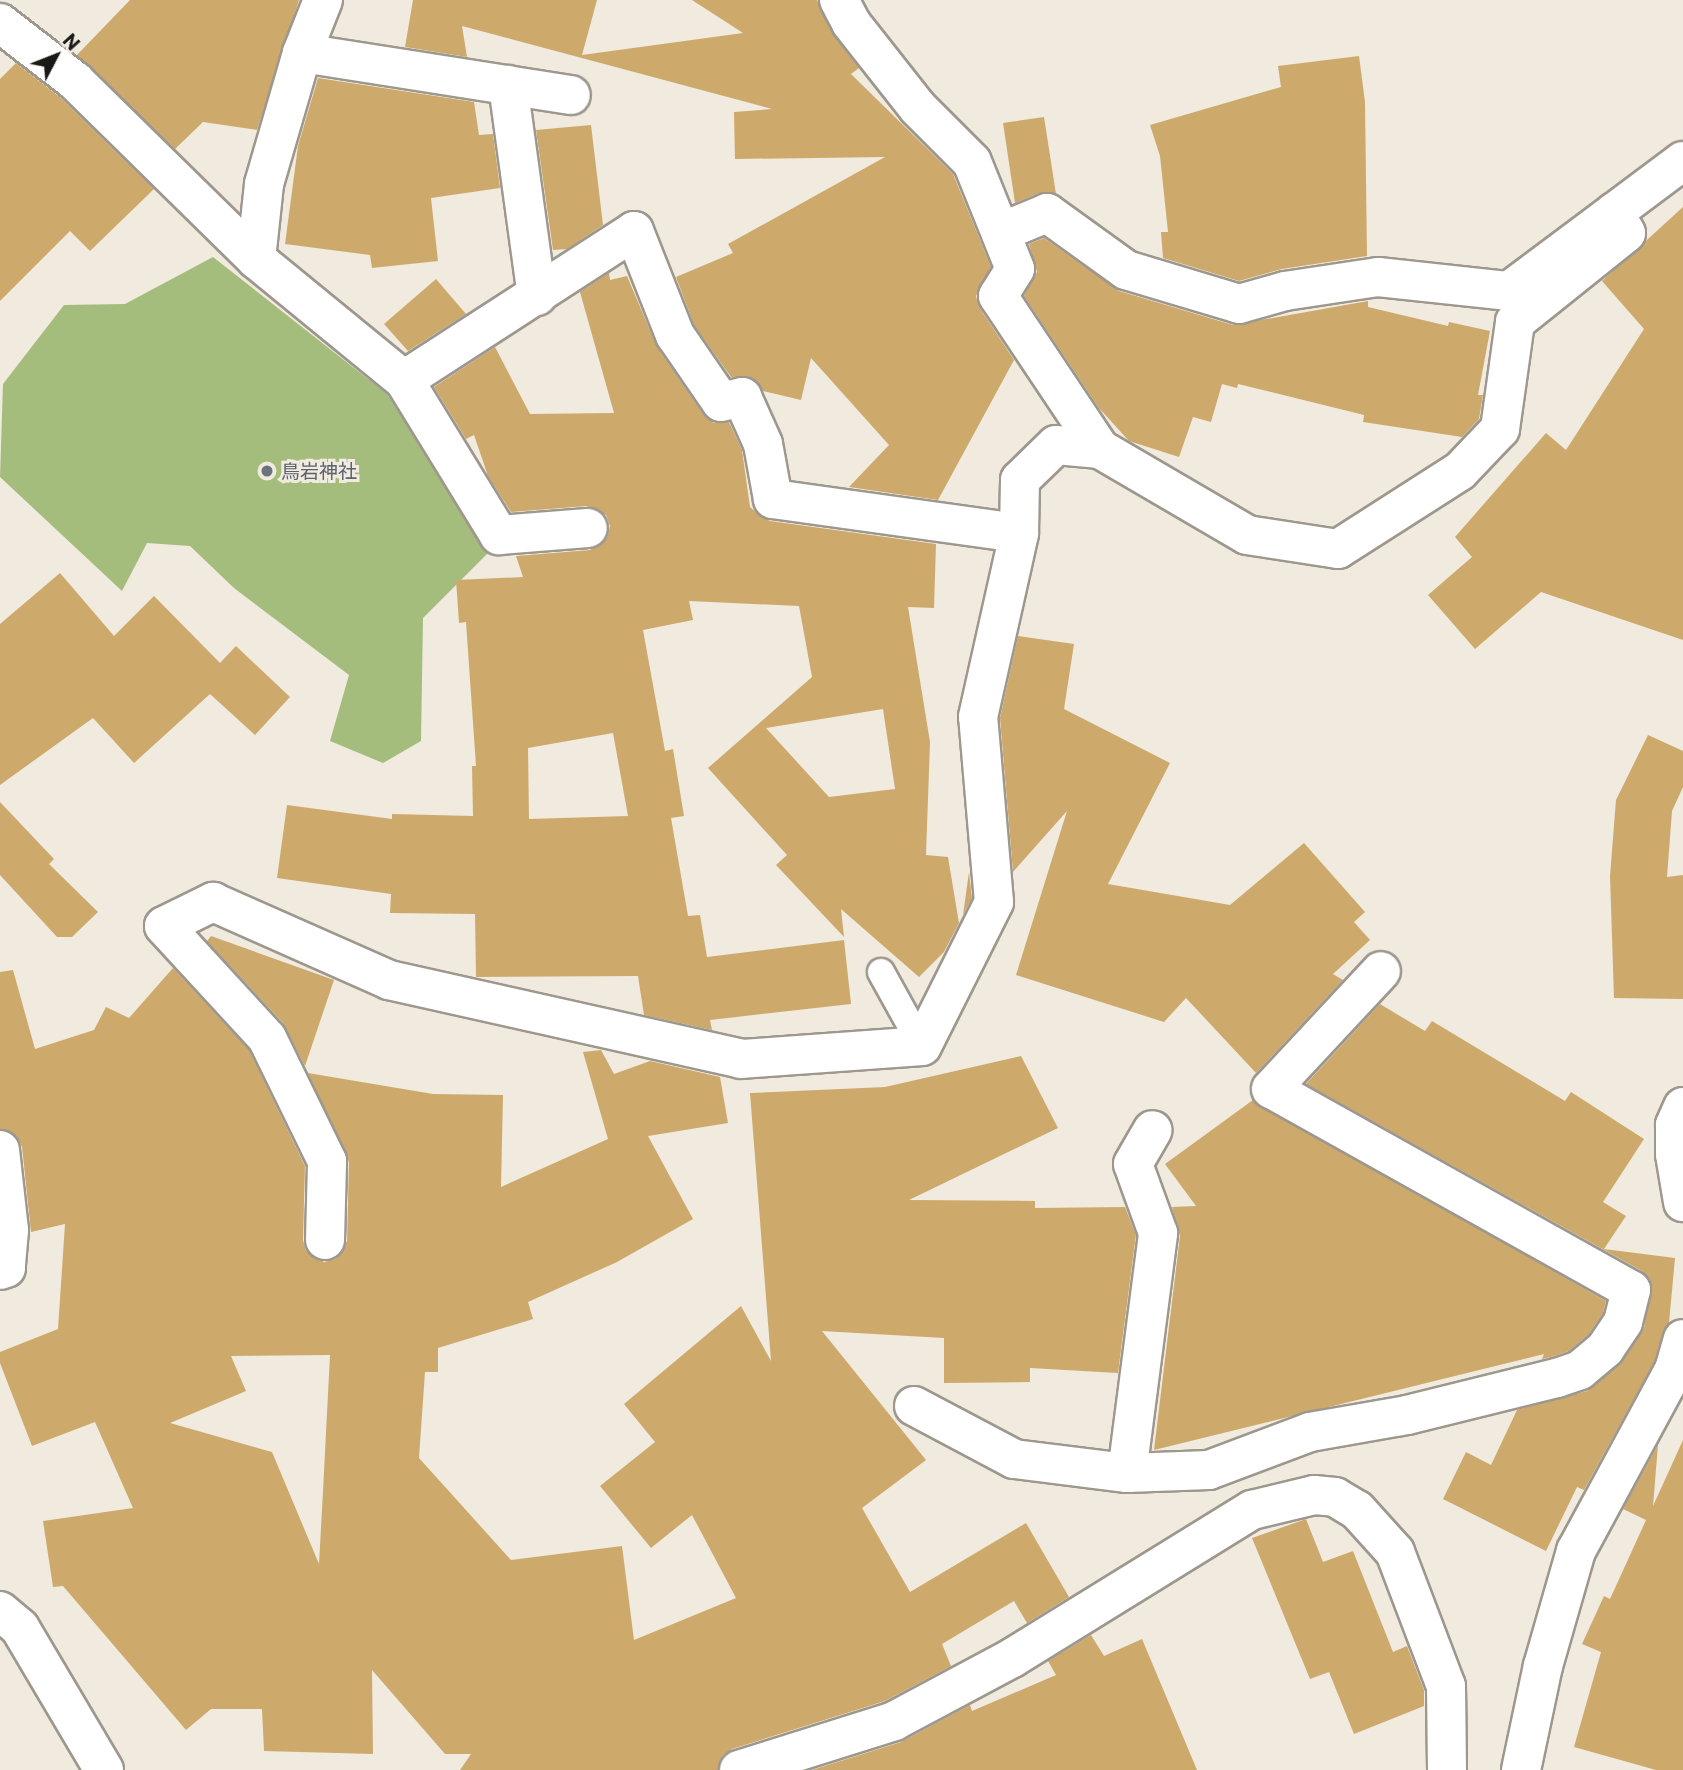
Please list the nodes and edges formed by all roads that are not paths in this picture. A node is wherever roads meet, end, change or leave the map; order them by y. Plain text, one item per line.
1 (323, 0) edge
2 (839, 0) edge
3 (0, 23) edge
4 (302, 53) junction
5 (509, 85) junction
6 (571, 95) dead end
7 (1683, 161) edge
8 (1614, 212) junction
9 (1000, 232) junction
10 (256, 258) junction
11 (537, 296) junction
12 (404, 380) junction
13 (1100, 449) junction
14 (588, 528) dead end
15 (1019, 533) junction
16 (1381, 971) dead end
17 (881, 972) dead end
18 (922, 1046) junction
19 (1683, 1107) edge
20 (1153, 1129) dead end
21 (0, 1150) edge
22 (1683, 1202) edge
23 (326, 1240) dead end
24 (0, 1270) edge
25 (1683, 1339) edge
26 (914, 1406) dead end
27 (1127, 1473) junction
28 (0, 1611) edge
29 (104, 1770) edge
30 (739, 1770) edge
31 (1447, 1770) edge
32 (1521, 1770) edge

1 - 4 street
2 - 9 street
3 - 10 street
4 - 5 street
4 - 10 street
5 - 6 street
5 - 11 street
7 - 8 street
8 - 9 street
8 - 13 street
9 - 13 street
10 - 12 street
11 - 12 street
11 - 15 street
12 - 14 street
13 - 15 street
15 - 18 street
16 - 27 street
17 - 18 lane
18 - 23 street
19 - 22 street
20 - 27 street
21 - 24 street
25 - 32 street
26 - 27 street
28 - 29 street
30 - 31 street

